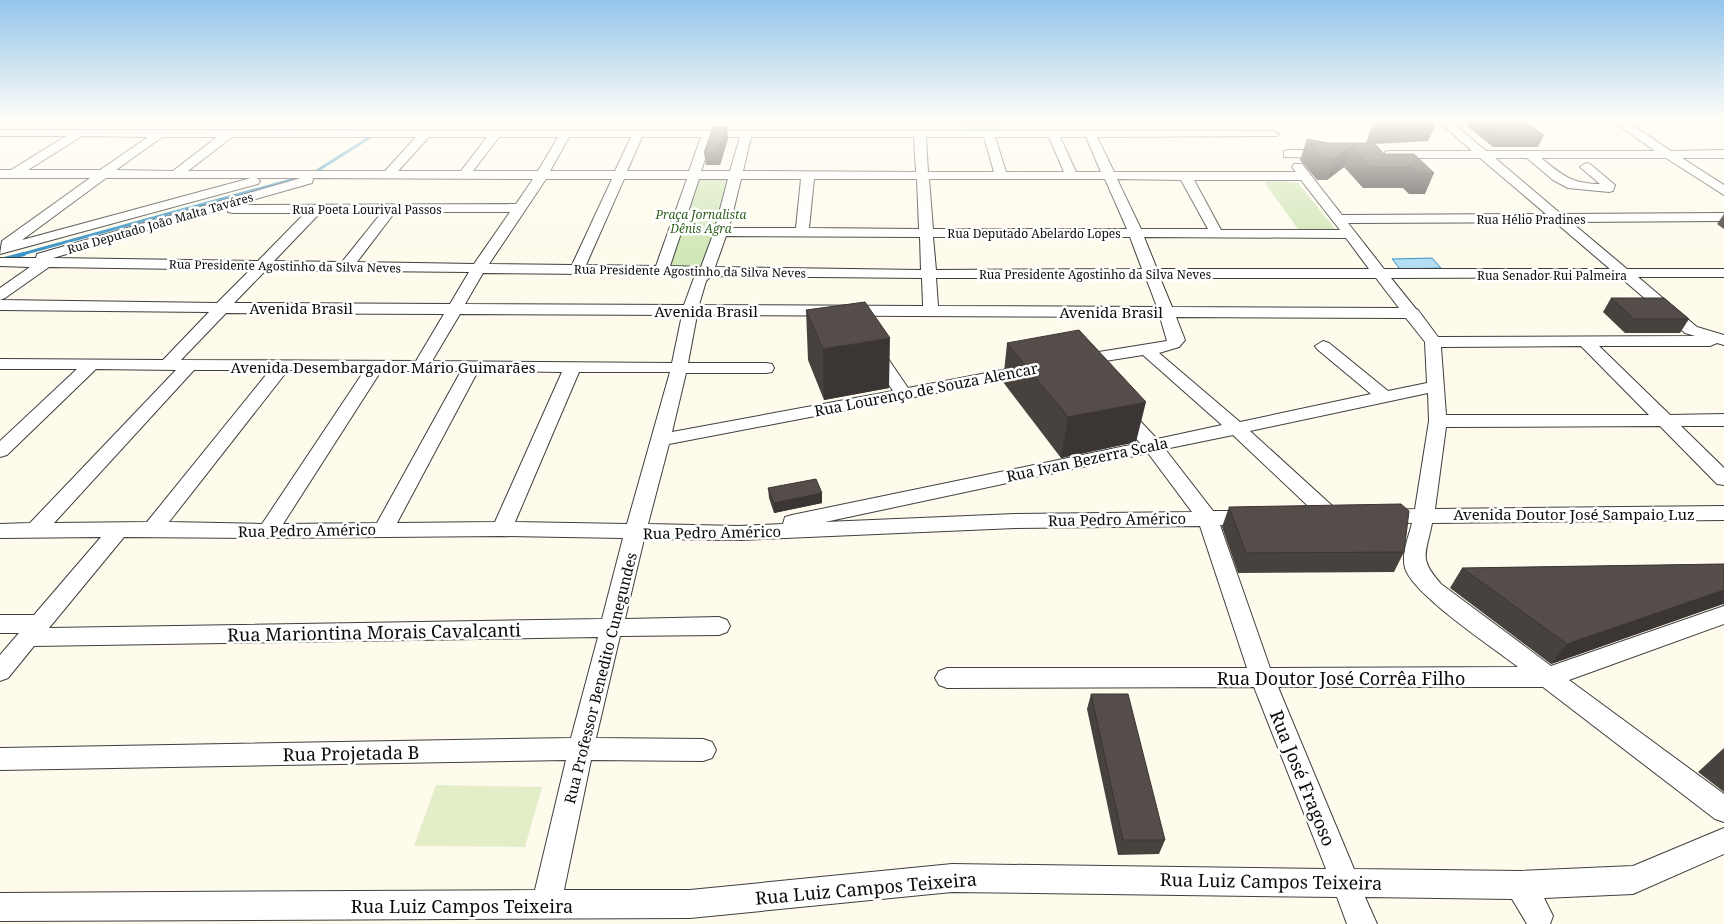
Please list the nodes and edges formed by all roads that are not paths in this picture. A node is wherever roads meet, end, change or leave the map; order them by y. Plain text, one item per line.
1 (34, 162) edge
2 (104, 162) edge
3 (119, 162) edge
4 (191, 162) edge
5 (400, 162) edge
6 (475, 162) edge
7 (551, 162) edge
8 (626, 162) edge
9 (698, 162) edge
10 (738, 162) edge
11 (922, 162) edge
12 (996, 162) edge
13 (1066, 162) edge
14 (1104, 162) edge
15 (1294, 162) edge
16 (1297, 162) edge
17 (1492, 162) edge
18 (1538, 162) edge
19 (1679, 162) edge
20 (1586, 167) dead end
21 (1302, 172) junction
22 (0, 174) edge
23 (15, 174) junction
24 (84, 174) junction
25 (105, 174) junction
26 (176, 174) junction
27 (279, 174) junction
28 (326, 174) junction
29 (389, 174) junction
30 (466, 174) junction
31 (542, 175) junction
32 (620, 175) junction
33 (693, 175) junction
34 (735, 175) junction
35 (1108, 175) junction
36 (1185, 175) junction
37 (808, 176) junction
38 (923, 176) junction
39 (1000, 176) junction
40 (1072, 176) junction
41 (0, 183) edge
42 (1724, 191) edge
43 (391, 208) junction
44 (520, 208) junction
45 (214, 209) junction
46 (316, 209) junction
47 (1724, 217) edge
48 (1337, 219) junction
49 (1561, 219) junction
50 (15, 222) dead end
51 (721, 232) junction
52 (802, 232) junction
53 (926, 233) junction
54 (1136, 234) junction
55 (1217, 234) junction
56 (1348, 234) junction
57 (0, 249) edge
58 (0, 262) edge
59 (22, 262) junction
60 (45, 263) junction
61 (262, 266) junction
62 (346, 267) junction
63 (478, 269) junction
64 (578, 269) junction
65 (662, 270) junction
66 (706, 272) junction
67 (1724, 273) edge
68 (928, 274) junction
69 (1151, 274) junction
70 (1380, 275) junction
71 (1627, 275) junction
72 (0, 295) edge
73 (0, 305) edge
74 (222, 308) junction
75 (456, 308) junction
76 (690, 311) junction
77 (931, 312) junction
78 (1168, 312) junction
79 (1413, 313) junction
80 (1689, 335) junction
81 (1724, 341) edge
82 (1434, 342) junction
83 (1585, 342) junction
84 (1323, 346) dead end
85 (873, 348) edge
86 (1146, 350) junction
87 (0, 364) edge
88 (91, 366) junction
89 (166, 366) junction
90 (189, 366) junction
91 (420, 366) junction
92 (1048, 366) edge
93 (282, 367) junction
94 (376, 367) junction
95 (472, 367) junction
96 (572, 368) junction
97 (766, 368) dead end
98 (679, 369) junction
99 (1089, 375) edge
100 (1436, 386) junction
101 (903, 393) junction
102 (1108, 396) edge
103 (1385, 397) junction
104 (1666, 420) junction
105 (1724, 420) edge
106 (1438, 421) junction
107 (1236, 428) junction
108 (662, 440) junction
109 (1152, 445) junction
110 (0, 451) edge
111 (1724, 479) edge
112 (1724, 513) edge
113 (1424, 515) junction
114 (1303, 517) edge
115 (1348, 517) junction
116 (1207, 518) junction
117 (1265, 518) edge
118 (152, 529) junction
119 (384, 529) junction
120 (502, 529) junction
121 (118, 530) junction
122 (0, 531) edge
123 (35, 531) junction
124 (268, 531) junction
125 (635, 533) junction
126 (739, 533) junction
127 (1724, 616) edge
128 (0, 624) edge
129 (719, 626) dead end
130 (610, 629) junction
131 (34, 630) junction
132 (0, 671) edge
133 (1549, 677) junction
134 (947, 678) dead end
135 (1262, 678) junction
136 (581, 749) junction
137 (703, 750) dead end
138 (0, 759) edge
139 (1724, 810) edge
140 (1724, 840) edge
141 (1345, 882) junction
142 (1520, 885) junction
143 (546, 906) junction
144 (0, 907) edge
145 (1539, 916) dead end
146 (1362, 924) edge

1 - 23 street
2 - 24 street
3 - 25 street
4 - 26 street
5 - 29 street
6 - 30 street
7 - 31 street
8 - 32 street
9 - 33 street
10 - 34 street, Rua Professor Benedito Cunegundes
11 - 38 street
12 - 39 street
13 - 40 street
14 - 35 street
15 - 21 street
16 - 21 street
17 - 49 street
18 - 20 street
19 - 42 street
21 - 36 street
21 - 48 street
22 - 23 street
23 - 24 street
23 - 41 street
24 - 25 street
24 - 50 street
25 - 26 street
25 - 57 street
26 - 27 street
27 - 28 street
27 - 57 street, Rua Deputado João Malta Taváres
28 - 29 street
28 - 45 street, Rua Deputado João Malta Taváres
29 - 30 street
30 - 31 street
31 - 32 street
31 - 44 street
32 - 33 street
32 - 64 street
33 - 34 street
33 - 65 street
34 - 37 street
34 - 51 street, Rua Professor Benedito Cunegundes
35 - 36 street
35 - 40 street
35 - 54 street
36 - 55 street
37 - 38 street
37 - 52 street
38 - 39 street
38 - 53 street
39 - 40 street
43 - 44 street, Rua Poeta Lourival Passos
43 - 46 street, Rua Poeta Lourival Passos
43 - 62 street
44 - 63 street
45 - 46 street, Rua Poeta Lourival Passos
45 - 59 street, Rua Deputado João Malta Taváres
46 - 61 street
47 - 49 street, Rua Hélio Pradines
48 - 49 street, Rua Hélio Pradines
48 - 56 street
49 - 71 street
51 - 52 street, Rua Deputado Abelardo Lopes
51 - 66 street, Rua Professor Benedito Cunegundes
52 - 53 street, Rua Deputado Abelardo Lopes
53 - 54 street, Rua Deputado Abelardo Lopes
53 - 68 street
54 - 55 street, Rua Deputado Abelardo Lopes
54 - 69 street
55 - 56 street, Rua Deputado Abelardo Lopes
56 - 70 street
58 - 59 street, Rua Presidente Agostinho da Silva Neves
59 - 60 street, Rua Presidente Agostinho da Silva Neves
60 - 61 street, Rua Presidente Agostinho da Silva Neves
60 - 72 street
61 - 62 street, Rua Presidente Agostinho da Silva Neves
61 - 74 street
62 - 63 street, Rua Presidente Agostinho da Silva Neves
63 - 64 street, Rua Presidente Agostinho da Silva Neves
63 - 75 street
64 - 65 street, Rua Presidente Agostinho da Silva Neves
65 - 66 street, Rua Presidente Agostinho da Silva Neves
66 - 68 street, Rua Presidente Agostinho da Silva Neves
66 - 76 street, Rua Professor Benedito Cunegundes
67 - 71 street, Rua Senador Rui Palmeira
68 - 69 street, Rua Presidente Agostinho da Silva Neves
68 - 77 street
69 - 70 street, Rua Presidente Agostinho da Silva Neves
69 - 78 street
70 - 71 street, Rua Senador Rui Palmeira
70 - 79 street
71 - 80 street
73 - 74 street, Avenida Brasil
74 - 75 street, Avenida Brasil
74 - 89 street
75 - 76 street, Avenida Brasil
75 - 91 street
76 - 77 street, Avenida Brasil
76 - 98 street, Rua Professor Benedito Cunegundes
77 - 78 street, Avenida Brasil
78 - 79 street, Avenida Brasil
78 - 86 street
79 - 82 street
80 - 81 street
80 - 83 street
82 - 83 street
82 - 100 street
83 - 104 street
84 - 103 street
85 - 101 street
86 - 99 street
86 - 107 street
87 - 88 street, Avenida Desembargador Mário Guimarães
88 - 89 street, Avenida Desembargador Mário Guimarães
88 - 110 street
89 - 90 street, Avenida Desembargador Mário Guimarães
90 - 93 street, Avenida Desembargador Mário Guimarães
90 - 123 street
91 - 94 street, Avenida Desembargador Mário Guimarães
91 - 95 street, Avenida Desembargador Mário Guimarães
92 - 101 street, Rua Lourenço de Souza Alencar
93 - 94 street, Avenida Desembargador Mário Guimarães
93 - 118 street
94 - 124 street
95 - 96 street, Avenida Desembargador Mário Guimarães
95 - 119 street
96 - 98 street, Avenida Desembargador Mário Guimarães
96 - 120 street
97 - 98 street, Avenida Desembargador Mário Guimarães
98 - 108 street, Rua Professor Benedito Cunegundes
100 - 103 street, Rua Ivan Bezerra Scala
100 - 106 street
101 - 108 street, Rua Lourenço de Souza Alencar
102 - 109 street, Rua José Fragoso
103 - 107 street, Rua Ivan Bezerra Scala
104 - 105 street
104 - 106 street
104 - 111 street
106 - 113 street
107 - 109 street, Rua Ivan Bezerra Scala
107 - 115 street
108 - 125 street, Rua Professor Benedito Cunegundes
109 - 116 street, Rua José Fragoso
109 - 126 street, Rua Ivan Bezerra Scala
112 - 113 street, Avenida Doutor José Sampaio Luz
113 - 115 street
113 - 133 street
114 - 115 street
116 - 117 street, Rua Pedro Américo
116 - 126 street, Rua Pedro Américo
116 - 135 street, Rua José Fragoso
118 - 121 street, Rua Pedro Américo
118 - 124 street, Rua Pedro Américo
119 - 120 street, Rua Pedro Américo
119 - 124 street, Rua Pedro Américo
120 - 125 street, Rua Pedro Américo
121 - 123 street, Rua Pedro Américo
121 - 131 street
122 - 123 street, Rua Pedro Américo
125 - 126 street, Rua Pedro Américo
125 - 130 street, Rua Professor Benedito Cunegundes
127 - 133 street, Rua Doutor José Corrêa Filho
128 - 131 street
129 - 130 street, Rua Mariontina Morais Cavalcanti
130 - 131 street, Rua Mariontina Morais Cavalcanti
130 - 136 street, Rua Professor Benedito Cunegundes
131 - 132 street
133 - 135 street, Rua Doutor José Corrêa Filho
133 - 139 street
134 - 135 street, Rua Doutor José Corrêa Filho
135 - 141 street, Rua José Fragoso
136 - 137 street, Rua Projetada B
136 - 138 street, Rua Projetada B
136 - 143 street, Rua Professor Benedito Cunegundes
140 - 142 street, Rua Luiz Campos Teixeira
141 - 142 street, Rua Luiz Campos Teixeira
141 - 143 street, Rua Luiz Campos Teixeira
141 - 146 street, Rua José Fragoso
142 - 145 street
143 - 144 street, Rua Luiz Campos Teixeira

